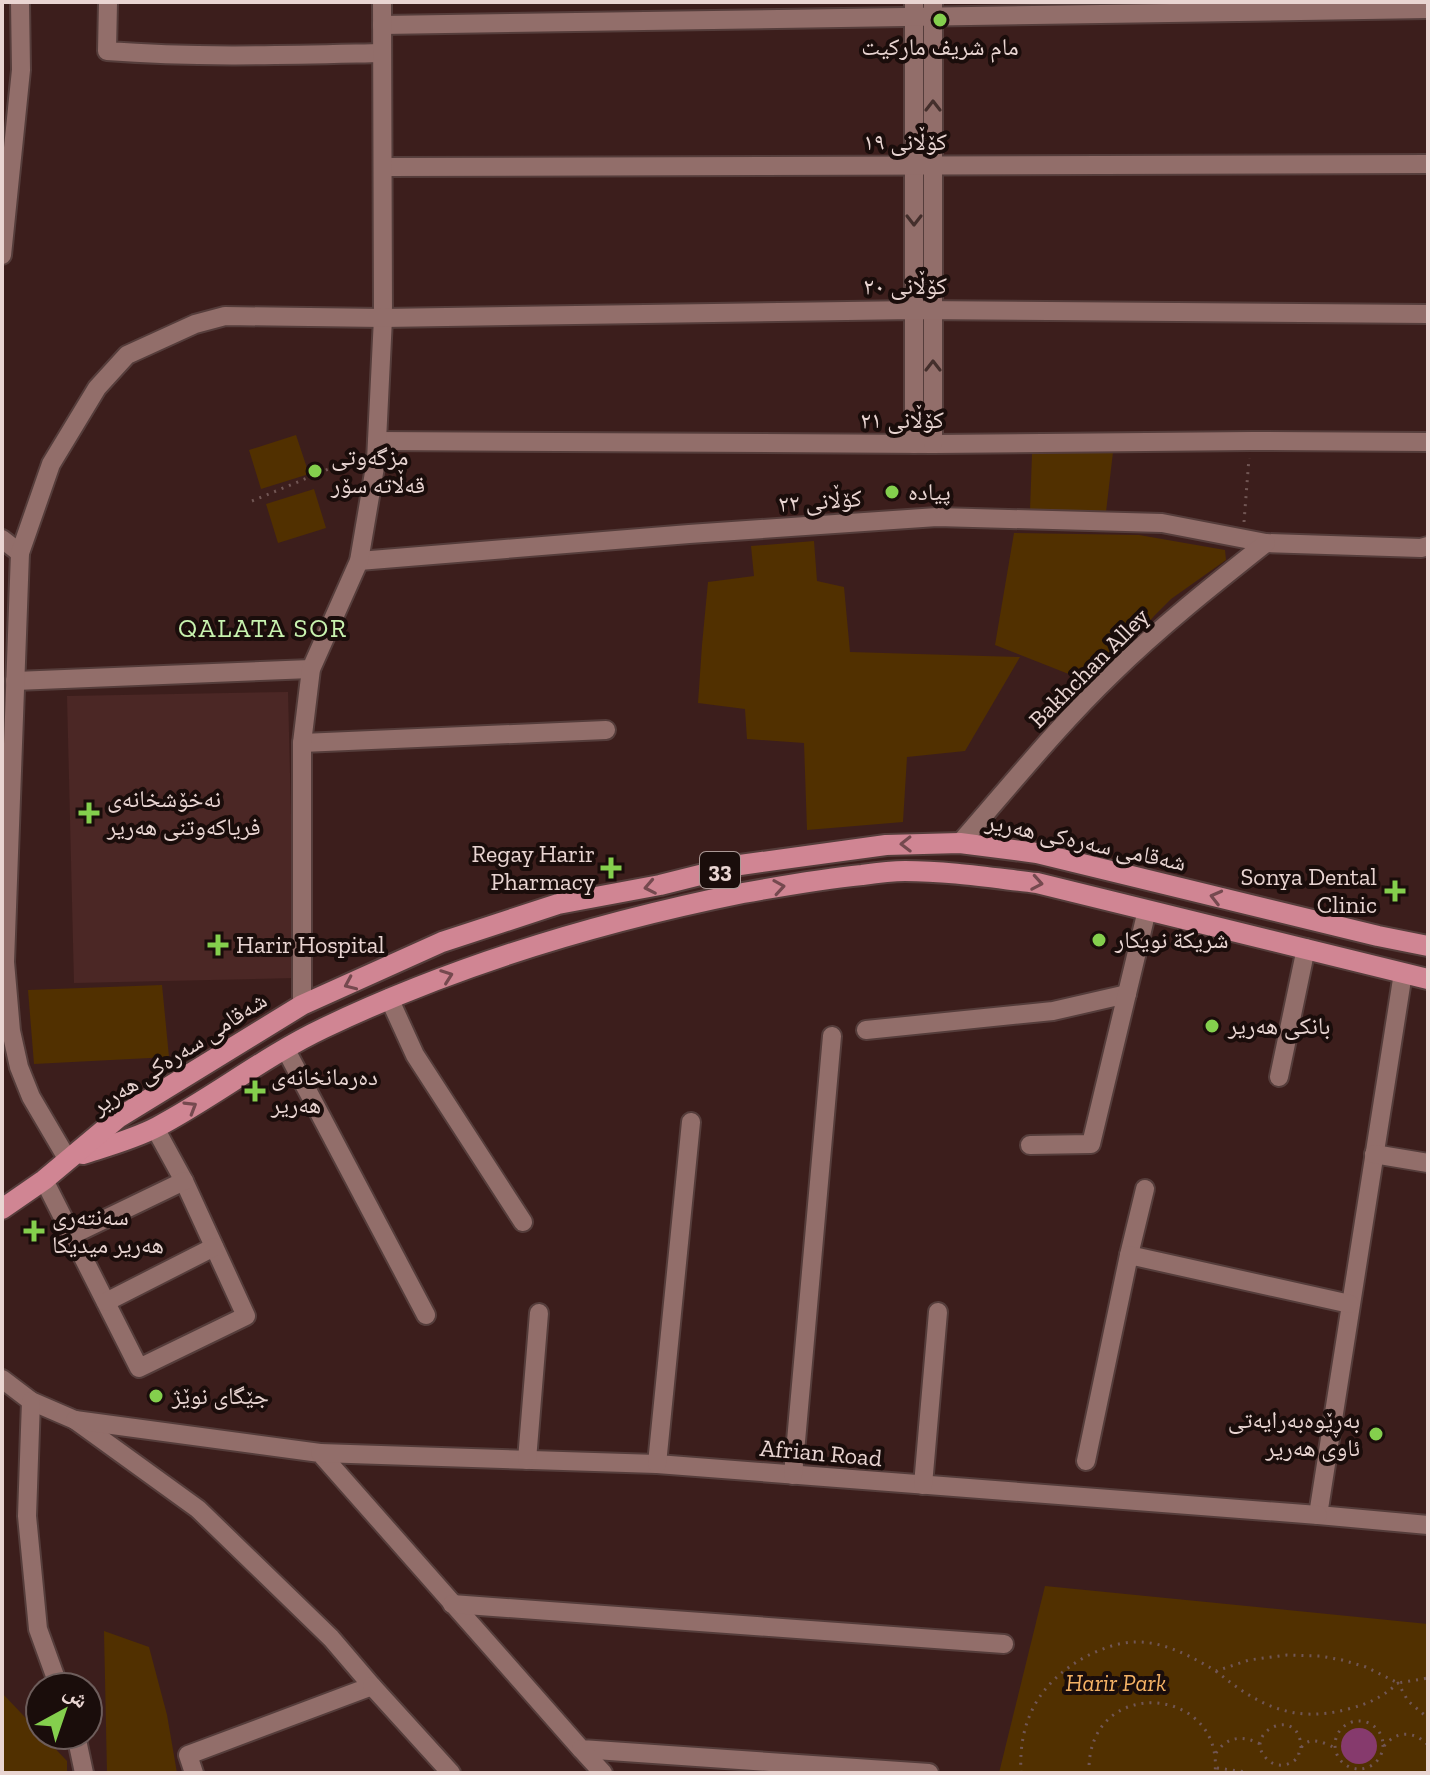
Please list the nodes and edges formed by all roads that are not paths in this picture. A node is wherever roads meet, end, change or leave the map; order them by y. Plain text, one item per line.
1 (20, 2) edge
2 (108, 2) edge
3 (382, 2) edge
4 (914, 9) edge
5 (933, 9) edge
6 (1428, 9) edge
7 (382, 25) junction
8 (382, 53) junction
9 (1428, 164) edge
10 (924, 166) junction
11 (383, 167) junction
12 (2, 255) edge
13 (924, 310) junction
14 (1428, 314) edge
15 (383, 318) junction
16 (377, 441) junction
17 (1428, 442) edge
18 (924, 444) junction
19 (2, 539) edge
20 (1266, 543) junction
21 (1428, 546) edge
22 (20, 553) junction
23 (359, 561) junction
24 (311, 669) junction
25 (15, 681) junction
26 (606, 730) dead end
27 (302, 743) junction
28 (960, 843) junction
29 (1147, 910) junction
30 (1427, 945) edge
31 (1306, 948) junction
32 (1418, 976) edge
33 (1127, 994) junction
34 (389, 998) junction
35 (302, 1005) junction
36 (866, 1030) dead end
37 (832, 1036) dead end
38 (286, 1050) junction
39 (1279, 1077) dead end
40 (691, 1122) dead end
41 (155, 1128) junction
42 (1030, 1145) dead end
43 (1374, 1154) junction
44 (68, 1160) junction
45 (1428, 1163) edge
46 (44, 1180) junction
47 (184, 1181) junction
48 (1145, 1189) dead end
49 (2, 1209) edge
50 (523, 1222) dead end
51 (72, 1235) junction
52 (214, 1247) junction
53 (1129, 1255) junction
54 (106, 1302) junction
55 (1350, 1304) junction
56 (938, 1312) dead end
57 (539, 1313) dead end
58 (426, 1315) dead end
59 (2, 1379) edge
60 (31, 1401) junction
61 (75, 1420) junction
62 (320, 1453) junction
63 (527, 1460) junction
64 (1086, 1461) dead end
65 (657, 1464) junction
66 (793, 1475) junction
67 (923, 1485) junction
68 (1318, 1515) junction
69 (1428, 1525) edge
70 (452, 1604) junction
71 (1004, 1644) dead end
72 (53, 1671) edge
73 (372, 1686) junction
74 (581, 1749) junction
75 (79, 1751) edge
76 (84, 1773) edge
77 (194, 1773) edge
78 (451, 1773) edge
79 (603, 1773) edge
80 (929, 1773) edge

1 - 12 street
2 - 8 street
3 - 7 street
4 - 5 street
4 - 7 street
4 - 10 street
5 - 6 street
10 -> 5 street
7 - 8 street
8 - 11 street
9 - 10 street, کۆڵانی ١٩
10 - 11 street, کۆڵانی ١٩
10 - 13 street
11 - 15 street
13 - 14 street, کۆڵانی ٢٠
13 - 15 street, کۆڵانی ٢٠
13 - 18 street
15 - 16 street
15 - 22 street, کۆڵانی ٢٠
16 - 18 street, کۆڵانی ٢١
16 - 23 street
17 - 18 street, کۆڵانی ٢١
19 - 22 street
20 - 21 street, کۆڵانی ٢٢
20 - 23 street, کۆڵانی ٢٢
20 - 28 street, Bakhchan Alley
22 - 25 street, کۆڵانی ٢٠
23 - 24 street
24 - 25 street
24 - 27 street
25 - 44 street, کۆڵانی ٢٠
26 - 27 street
27 - 35 street
30 -> 28 main road, شەقامی سەرەکی هەریر / 33
28 -> 35 main road, شەقامی سەرەکی هەریر / 33
29 - 31 main road, شەقامی سەرەکی هەریر / 33
29 - 33 street
34 -> 29 main road, شەقامی سەرەکی هەریر / 33
30 - 32 main road
31 - 32 main road, شەقامی سەرەکی هەریر / 33
31 - 39 street
32 - 43 street
33 - 36 street
33 - 42 street
34 - 38 main road, شەقامی سەرەکی هەریر / 33
34 - 50 street
35 - 44 main road, شەقامی سەرەکی هەریر / 33
37 - 66 street
41 -> 38 main road, شەقامی سەرەکی هەریر / 33
38 - 58 street
40 - 65 street
41 - 44 main road, شەقامی سەرەکی هەریر / 33
41 - 47 street
43 - 45 street
43 - 55 street
44 - 46 main road, 33
46 - 49 main road, 33
46 - 51 street
47 - 51 street
47 - 52 street
48 - 53 street
51 - 54 street
52 - 54 street
52 - 54 street
53 - 55 street
53 - 64 street
55 - 68 street
56 - 67 street
57 - 63 street
59 - 60 street
60 - 61 street
60 - 72 street
61 - 62 street, Afrian Road
61 - 73 street
62 - 63 street, Afrian Road
62 - 70 street
63 - 65 street, Afrian Road
65 - 66 street, Afrian Road
66 - 67 street, Afrian Road
67 - 68 street, Afrian Road
68 - 69 street, Afrian Road
70 - 71 street
70 - 74 street
73 - 77 street
73 - 78 street
74 - 79 street
74 - 80 street
75 - 76 street

